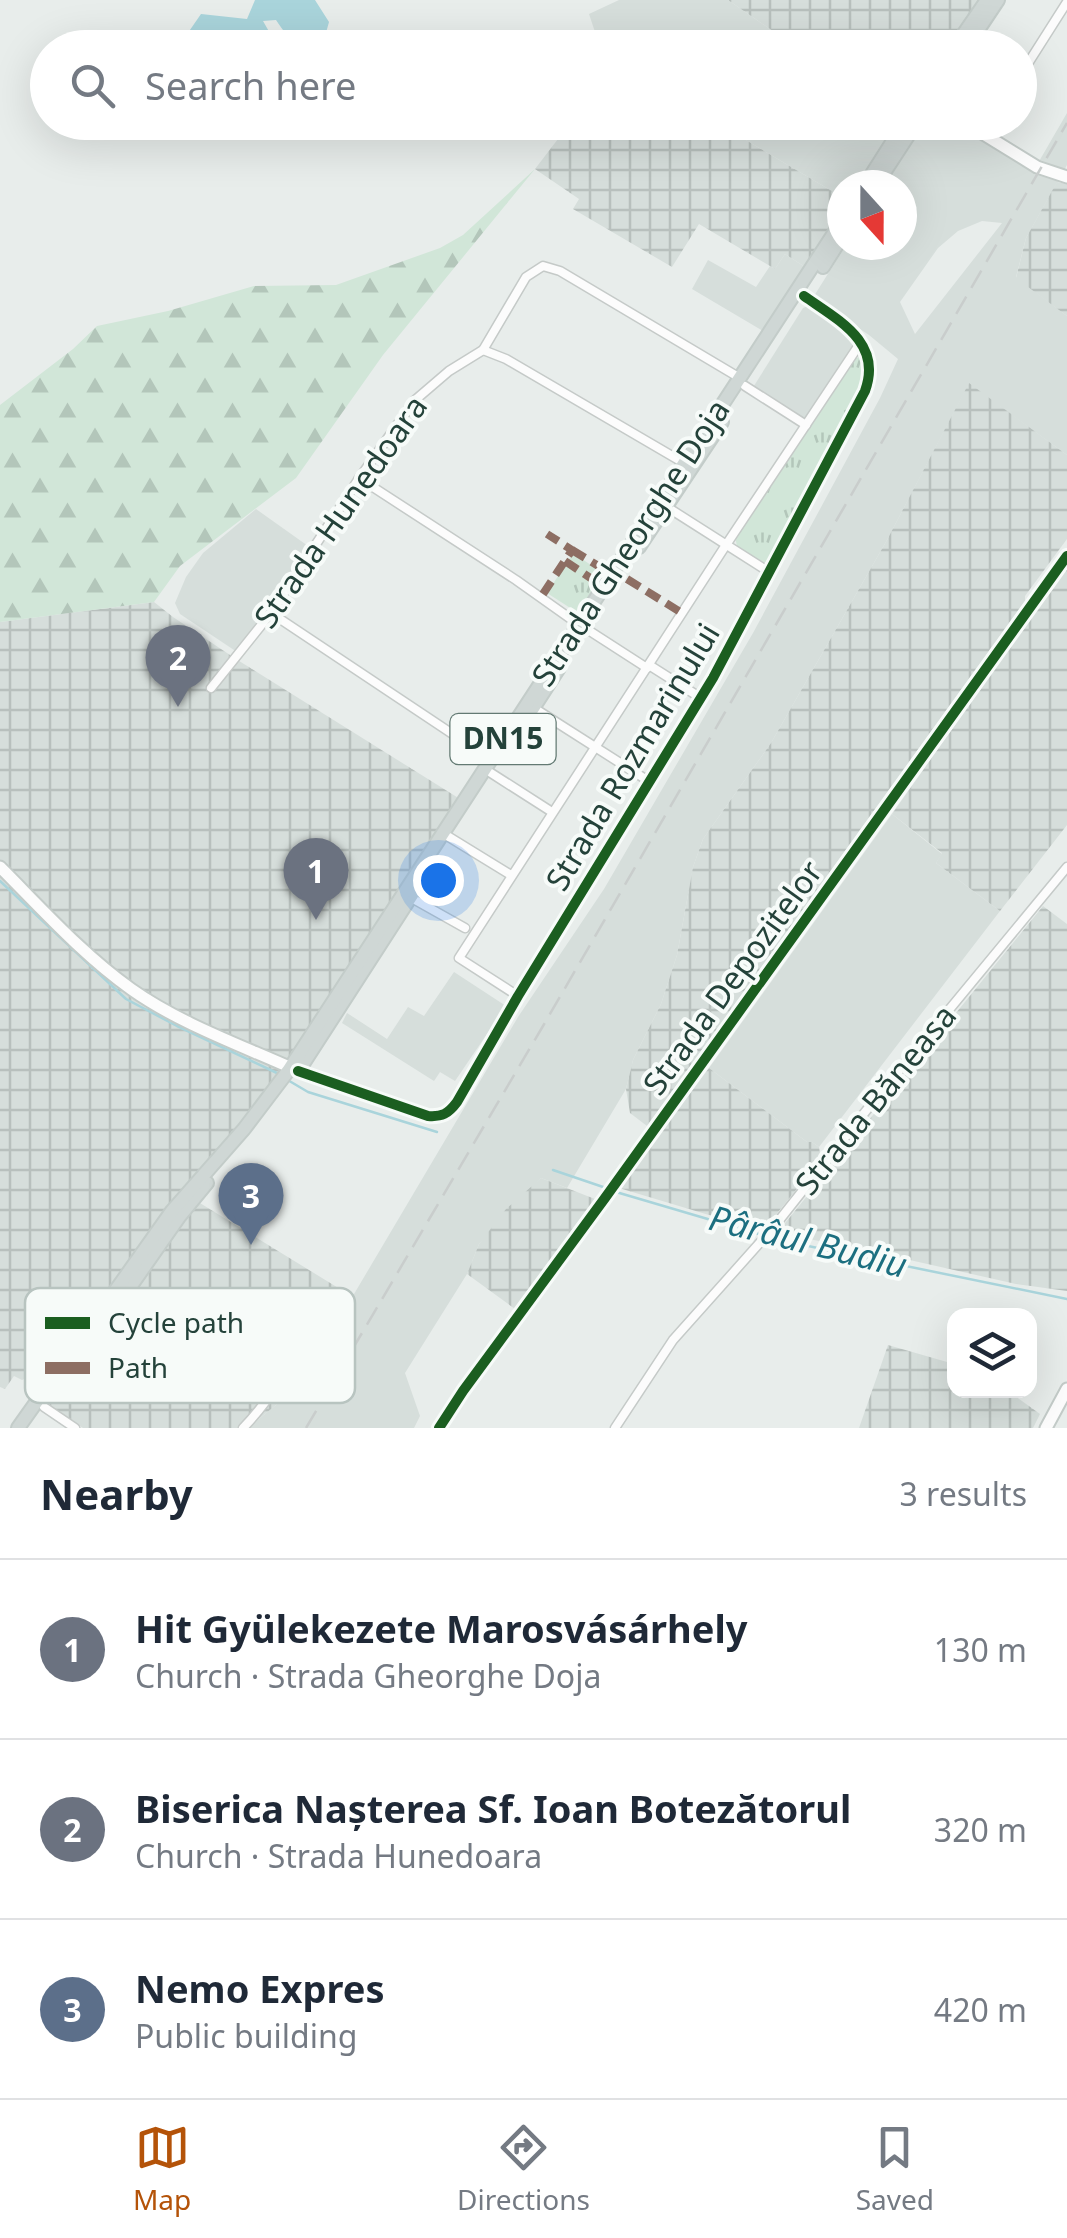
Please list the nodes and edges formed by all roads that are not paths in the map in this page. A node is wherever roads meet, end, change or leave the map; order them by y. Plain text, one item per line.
1 (987, 0) edge
2 (998, 0) edge
3 (1067, 2) edge
4 (966, 30) edge
5 (978, 30) edge
6 (1037, 49) edge
7 (893, 140) edge
8 (905, 140) edge
9 (1002, 140) edge
10 (874, 170) edge
11 (886, 170) edge
12 (1067, 177) edge
13 (827, 244) edge
14 (827, 260) edge
15 (804, 296) junction
16 (861, 342) junction
17 (483, 350) junction
18 (742, 382) junction
19 (806, 425) junction
20 (688, 466) junction
21 (359, 478) junction
22 (667, 507) junction
23 (726, 545) junction
24 (1067, 556) edge
25 (769, 572) junction
26 (271, 613) junction
27 (582, 626) junction
28 (648, 666) junction
29 (211, 688) dead end
30 (700, 698) junction
31 (534, 708) junction
32 (596, 747) junction
33 (490, 766) junction
34 (650, 782) junction
35 (552, 812) junction
36 (449, 837) junction
37 (0, 866) edge
38 (1067, 867) edge
39 (511, 875) junction
40 (406, 895) junction
41 (465, 928) dead end
42 (518, 996) junction
43 (290, 1075) junction
44 (117, 1288) edge
45 (129, 1288) edge
46 (1067, 1389) edge
47 (36, 1403) edge
48 (47, 1403) edge
49 (264, 1403) edge
50 (44, 1407) junction
51 (18, 1428) edge
52 (29, 1428) edge
53 (75, 1428) edge
54 (244, 1428) edge
55 (439, 1428) edge
56 (615, 1428) edge
57 (1046, 1428) edge

1 - 4 main road
2 - 5 main road
3 - 6 street
7 - 10 main road
8 - 11 main road
9 - 12 main road
13 - 18 main road, Strada Gheorghe Doja / DN15
14 - 15 main road, Strada Gheorghe Doja / DN15
15 - 16 street
15 - 18 main road, Strada Gheorghe Doja / DN15
16 - 19 street, Strada Rozmarinului
16 - 25 street, Strada Rozmarinului
17 - 18 street
17 - 20 street
17 - 21 street, Strada Hunedoara
18 - 19 street
18 - 20 main road, Strada Gheorghe Doja / DN15
19 - 23 street, Strada Rozmarinului
20 - 22 main road, Strada Gheorghe Doja / DN15
20 - 27 main road, Strada Gheorghe Doja / DN15
21 - 26 street, Strada Hunedoara
21 - 27 street
22 - 23 street
22 - 27 main road, Strada Gheorghe Doja / DN15
23 - 25 street
23 - 28 street, Strada Rozmarinului
24 - 55 street, Strada Depozitelor
25 - 30 street, Strada Rozmarinului
26 - 29 street, Strada Hunedoara
26 - 33 street
27 - 28 street
27 - 31 main road, Strada Gheorghe Doja / DN15
27 - 33 main road, Strada Gheorghe Doja / DN15
28 - 30 street
28 - 32 street, Strada Rozmarinului
30 - 34 street, Strada Rozmarinului
31 - 32 street
31 - 33 main road, Strada Gheorghe Doja / DN15
32 - 34 street
32 - 35 street, Strada Rozmarinului
33 - 35 street
33 - 36 main road, Strada Gheorghe Doja / DN15
33 - 40 main road, Strada Gheorghe Doja / DN15
34 - 42 street, Strada Rozmarinului
35 - 39 street, Strada Rozmarinului
36 - 39 street
36 - 40 main road, Strada Gheorghe Doja / DN15
37 - 43 main road
38 - 56 street, Strada Băneasa
39 - 42 street, Strada Rozmarinului
40 - 41 street
40 - 43 main road, Strada Gheorghe Doja / DN15
42 - 43 street, Strada Rozmarinului
43 - 44 main road, DN15
43 - 45 main road, DN15
46 - 57 main road
47 - 51 main road, DN15
48 - 50 main road, DN15
49 - 54 street
50 - 52 main road, DN15
50 - 53 street

